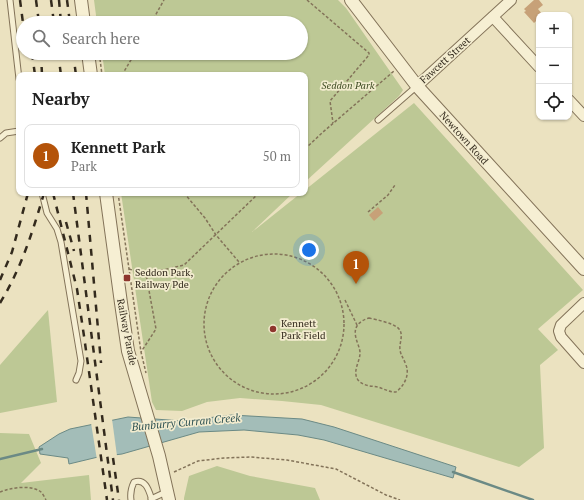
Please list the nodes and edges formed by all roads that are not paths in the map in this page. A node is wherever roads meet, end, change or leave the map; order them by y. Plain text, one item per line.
1 (10, 0) edge
2 (81, 0) edge
3 (351, 0) edge
4 (511, 0) edge
5 (83, 16) edge
6 (493, 16) junction
7 (16, 53) edge
8 (17, 60) edge
9 (89, 60) edge
10 (536, 64) edge
11 (18, 72) edge
12 (91, 72) edge
13 (417, 86) junction
14 (572, 103) edge
15 (584, 116) edge
16 (378, 120) dead end
17 (16, 131) edge
18 (0, 138) edge
19 (43, 196) edge
20 (106, 196) edge
21 (584, 269) edge
22 (584, 303) edge
23 (584, 363) edge
24 (76, 380) dead end
25 (168, 496) edge
26 (152, 499) edge
27 (131, 500) edge

1 - 7 lane
2 - 5 street
3 - 13 street, Newtown Road
4 - 6 street, Fawcett Street
6 - 10 street
6 - 13 street, Fawcett Street
8 - 11 lane
9 - 12 street
13 - 16 lane, Fawcett Street
13 - 21 street, Newtown Road
14 - 15 street
17 - 18 lane
19 - 24 lane
20 - 25 street, Railway Parade
22 - 23 street
25 - 26 lane
26 - 27 lane

